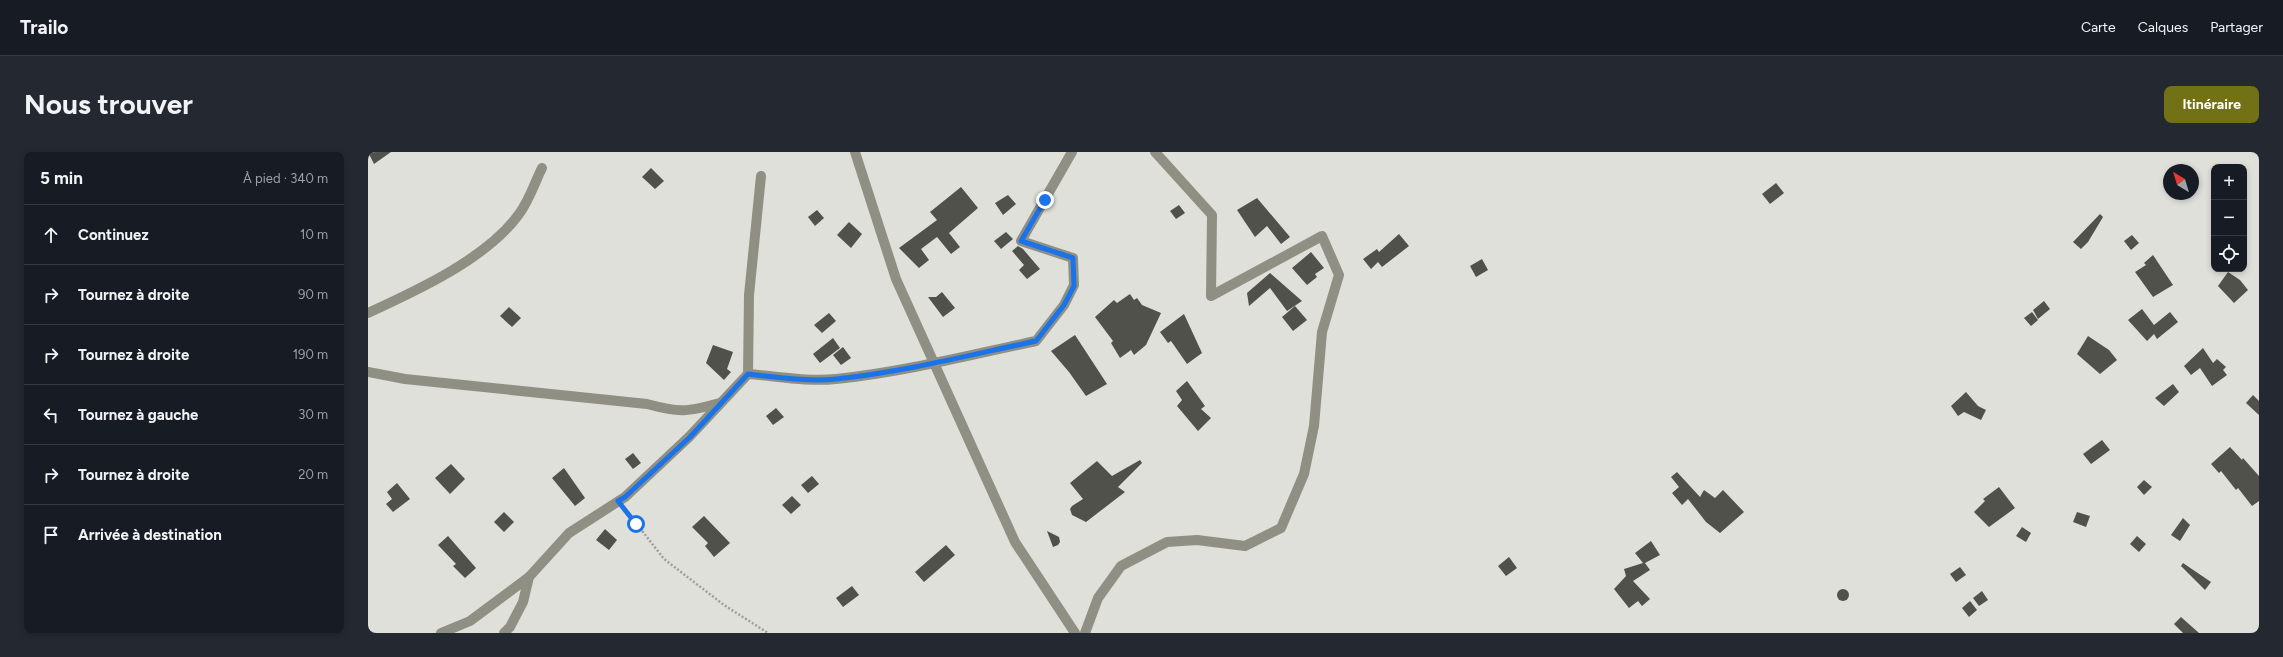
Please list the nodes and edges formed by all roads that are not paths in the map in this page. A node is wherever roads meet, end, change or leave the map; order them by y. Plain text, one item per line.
1 (855, 152) edge
2 (1072, 152) edge
3 (1155, 152) edge
4 (542, 168) dead end
5 (761, 176) dead end
6 (368, 313) edge
7 (934, 362) junction
8 (368, 372) edge
9 (748, 374) junction
10 (720, 403) junction
11 (529, 577) junction
12 (441, 633) edge
13 (504, 633) edge
14 (1075, 633) edge
15 (1085, 633) edge

1 - 7 street
2 - 7 street
3 - 15 street
4 - 6 street
5 - 9 street
7 - 9 street
7 - 14 street
8 - 10 street
9 - 10 street
10 - 11 street
11 - 12 street
11 - 13 street

